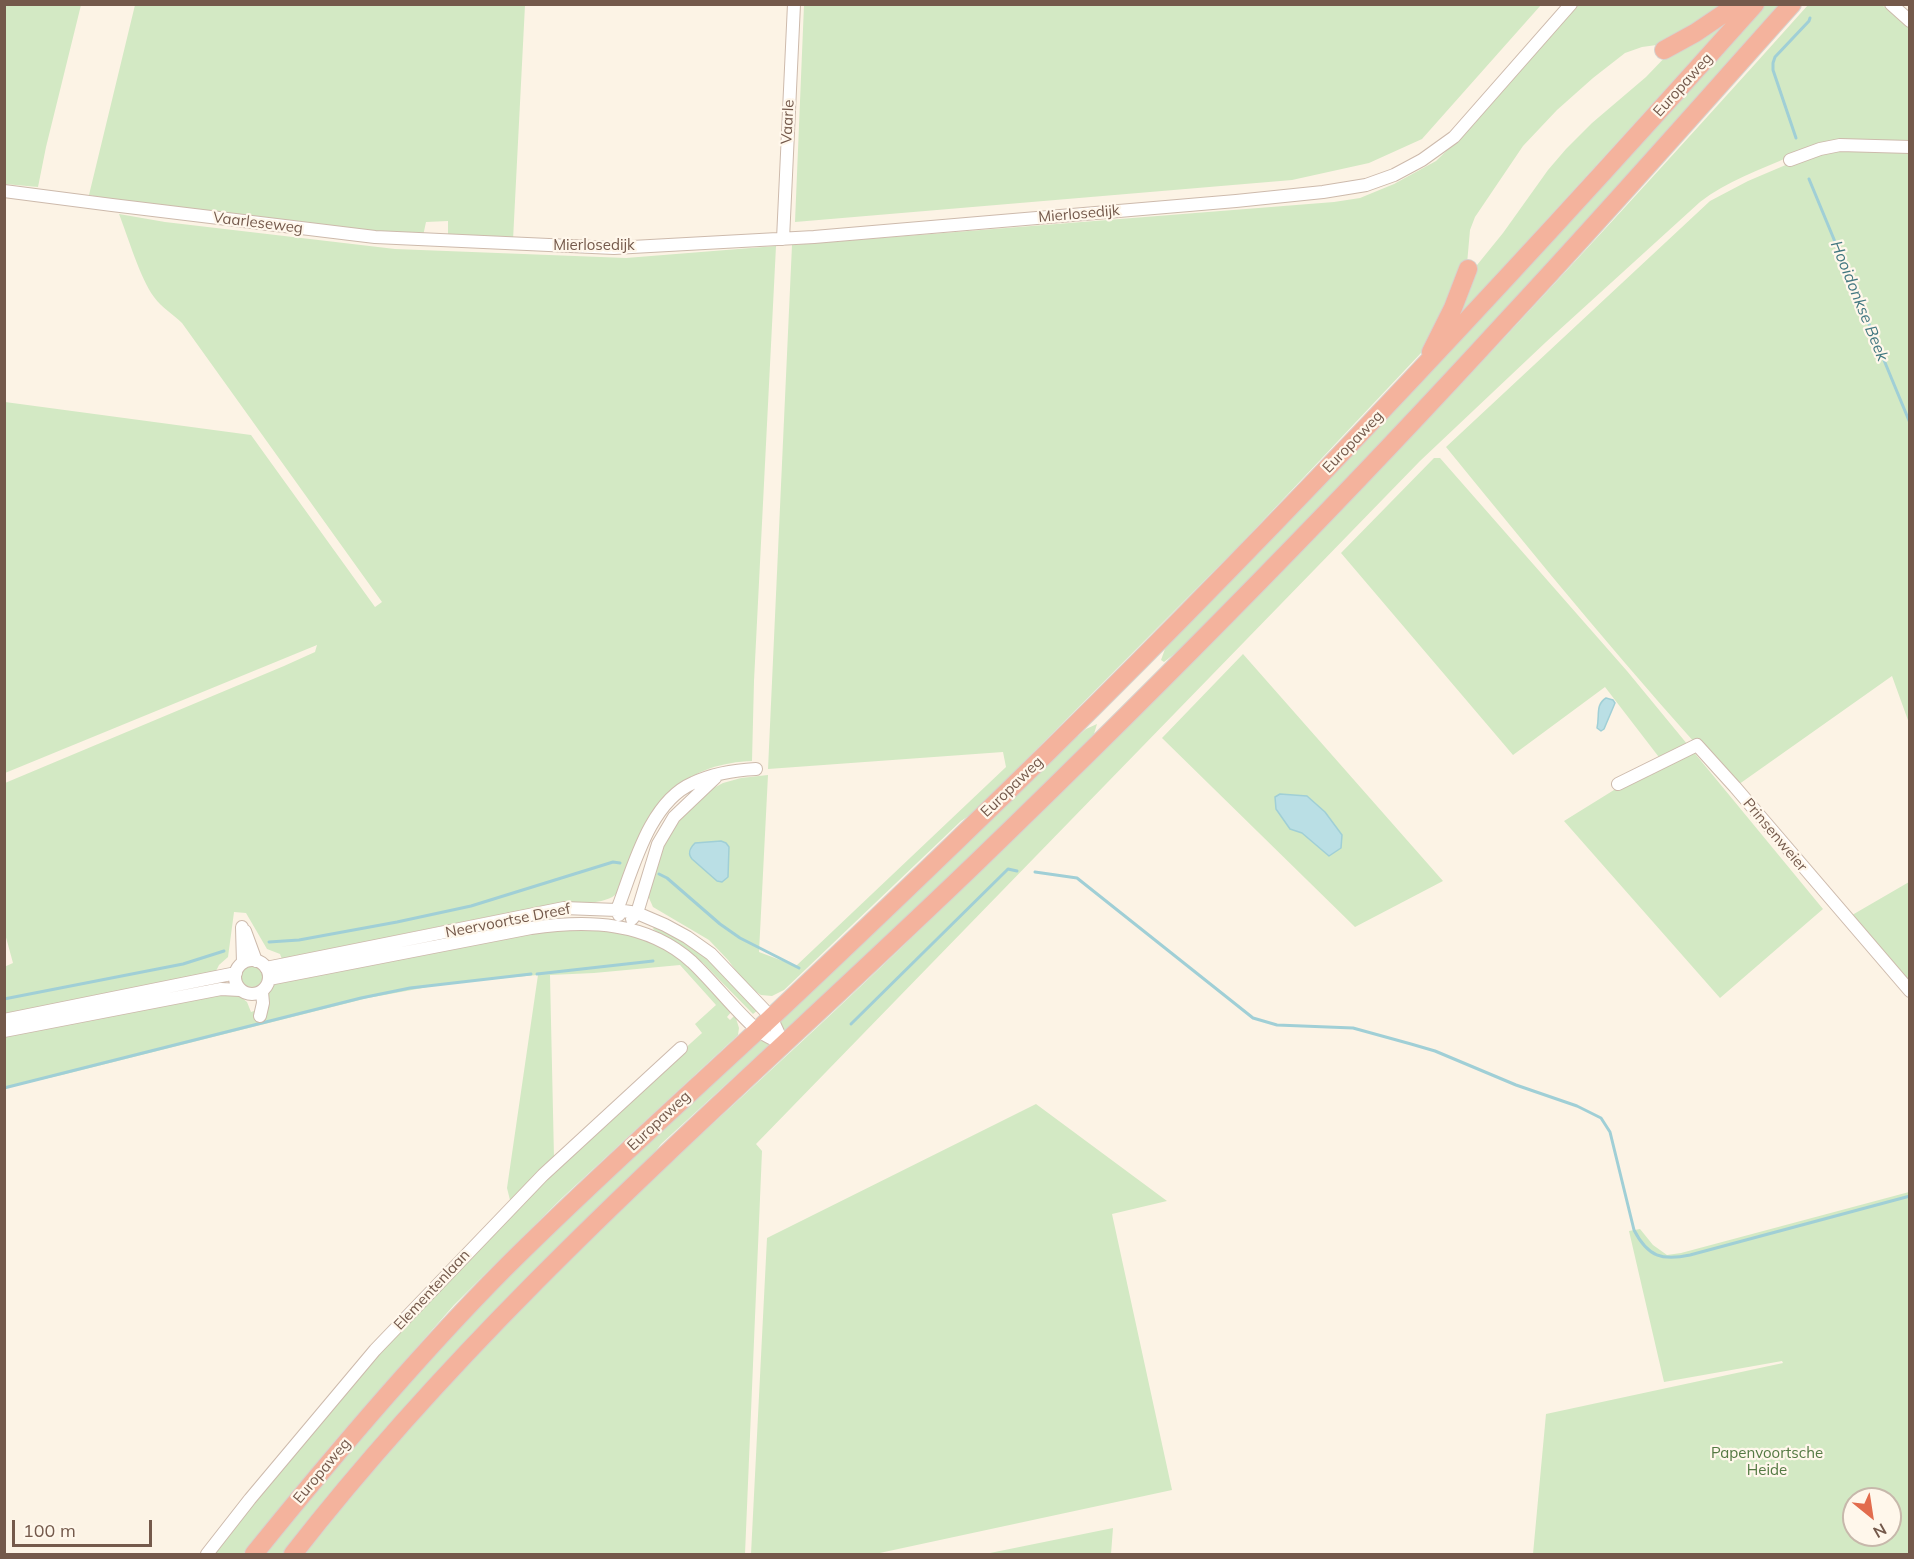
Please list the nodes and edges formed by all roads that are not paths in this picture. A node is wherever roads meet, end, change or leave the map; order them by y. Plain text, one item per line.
1 (794, 4) edge
2 (1571, 4) edge
3 (1738, 4) edge
4 (1755, 4) edge
5 (1792, 4) edge
6 (1891, 4) edge
7 (1910, 21) edge
8 (1665, 50) dead end
9 (1910, 147) edge
10 (1790, 160) dead end
11 (4, 191) edge
12 (783, 239) junction
13 (513, 244) joint
14 (1468, 269) dead end
15 (1424, 367) junction
16 (756, 768) dead end
17 (717, 776) junction
18 (1618, 784) dead end
19 (617, 910) junction
20 (637, 913) junction
21 (625, 927) junction
22 (239, 968) junction
23 (264, 969) junction
24 (1910, 991) edge
25 (251, 992) junction
26 (771, 1017) junction
27 (4, 1020) edge
28 (757, 1030) junction
29 (4, 1031) edge
30 (784, 1045) junction
31 (681, 1048) dead end
32 (207, 1554) edge
33 (254, 1554) edge
34 (293, 1554) edge

1 - 12 street, Vaarle
2 - 12 street, Mierlosedijk
3 - 8 highway
4 - 15 highway, Europaweg
5 - 30 highway, Europaweg
6 - 7 street
9 - 10 street
11 - 13 street, Vaarleseweg
12 - 13 street, Mierlosedijk
14 - 15 highway
15 - 26 highway, Europaweg
16 - 17 street
17 - 19 street
17 - 20 street
18 - 24 street, Prinsenweier
19 - 20 street, Neervoortse Dreef
19 - 21 street
19 - 23 street, Neervoortse Dreef
20 - 21 street
20 - 26 street, Neervoortse Dreef
21 - 23 street, Neervoortse Dreef
21 - 28 street, Neervoortse Dreef
22 - 23 street
22 - 23 street
22 - 25 street
22 - 27 street
23 - 25 street
25 - 29 street
26 - 28 highway, Europaweg
26 - 30 street, Neervoortse Dreef
28 - 30 street, Neervoortse Dreef
28 - 33 highway, Europaweg
30 - 34 highway, Europaweg
31 - 32 street, Elementenlaan

